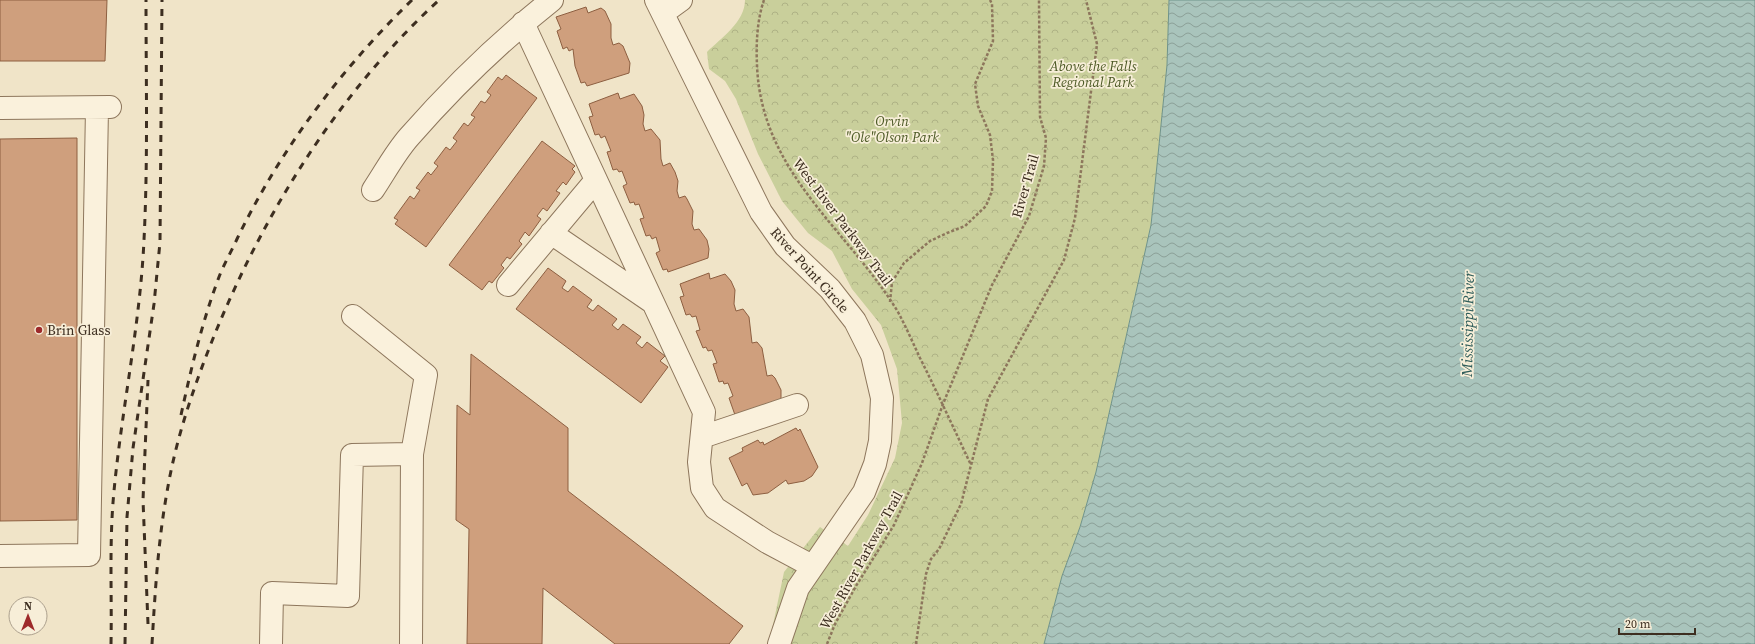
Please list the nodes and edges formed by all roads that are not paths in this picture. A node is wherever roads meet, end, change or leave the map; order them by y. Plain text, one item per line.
1 (552, 0) edge
2 (681, 0) edge
3 (660, 7) edge
4 (523, 23) junction
5 (0, 108) edge
6 (596, 180) junction
7 (373, 190) dead end
8 (551, 233) junction
9 (508, 285) dead end
10 (652, 302) junction
11 (353, 316) dead end
12 (797, 405) dead end
13 (702, 437) junction
14 (412, 454) junction
15 (0, 556) edge
16 (812, 566) junction
17 (271, 644) edge
18 (411, 644) edge
19 (779, 644) edge

1 - 4 street
2 - 3 street
3 - 16 street, River Point Circle
4 - 6 street
4 - 7 street
5 - 15 street
6 - 8 street
6 - 10 street
8 - 9 street
8 - 10 street
10 - 13 street
11 - 14 street
12 - 13 street
13 - 16 street
14 - 17 street
14 - 18 street
16 - 19 street, River Point Circle

